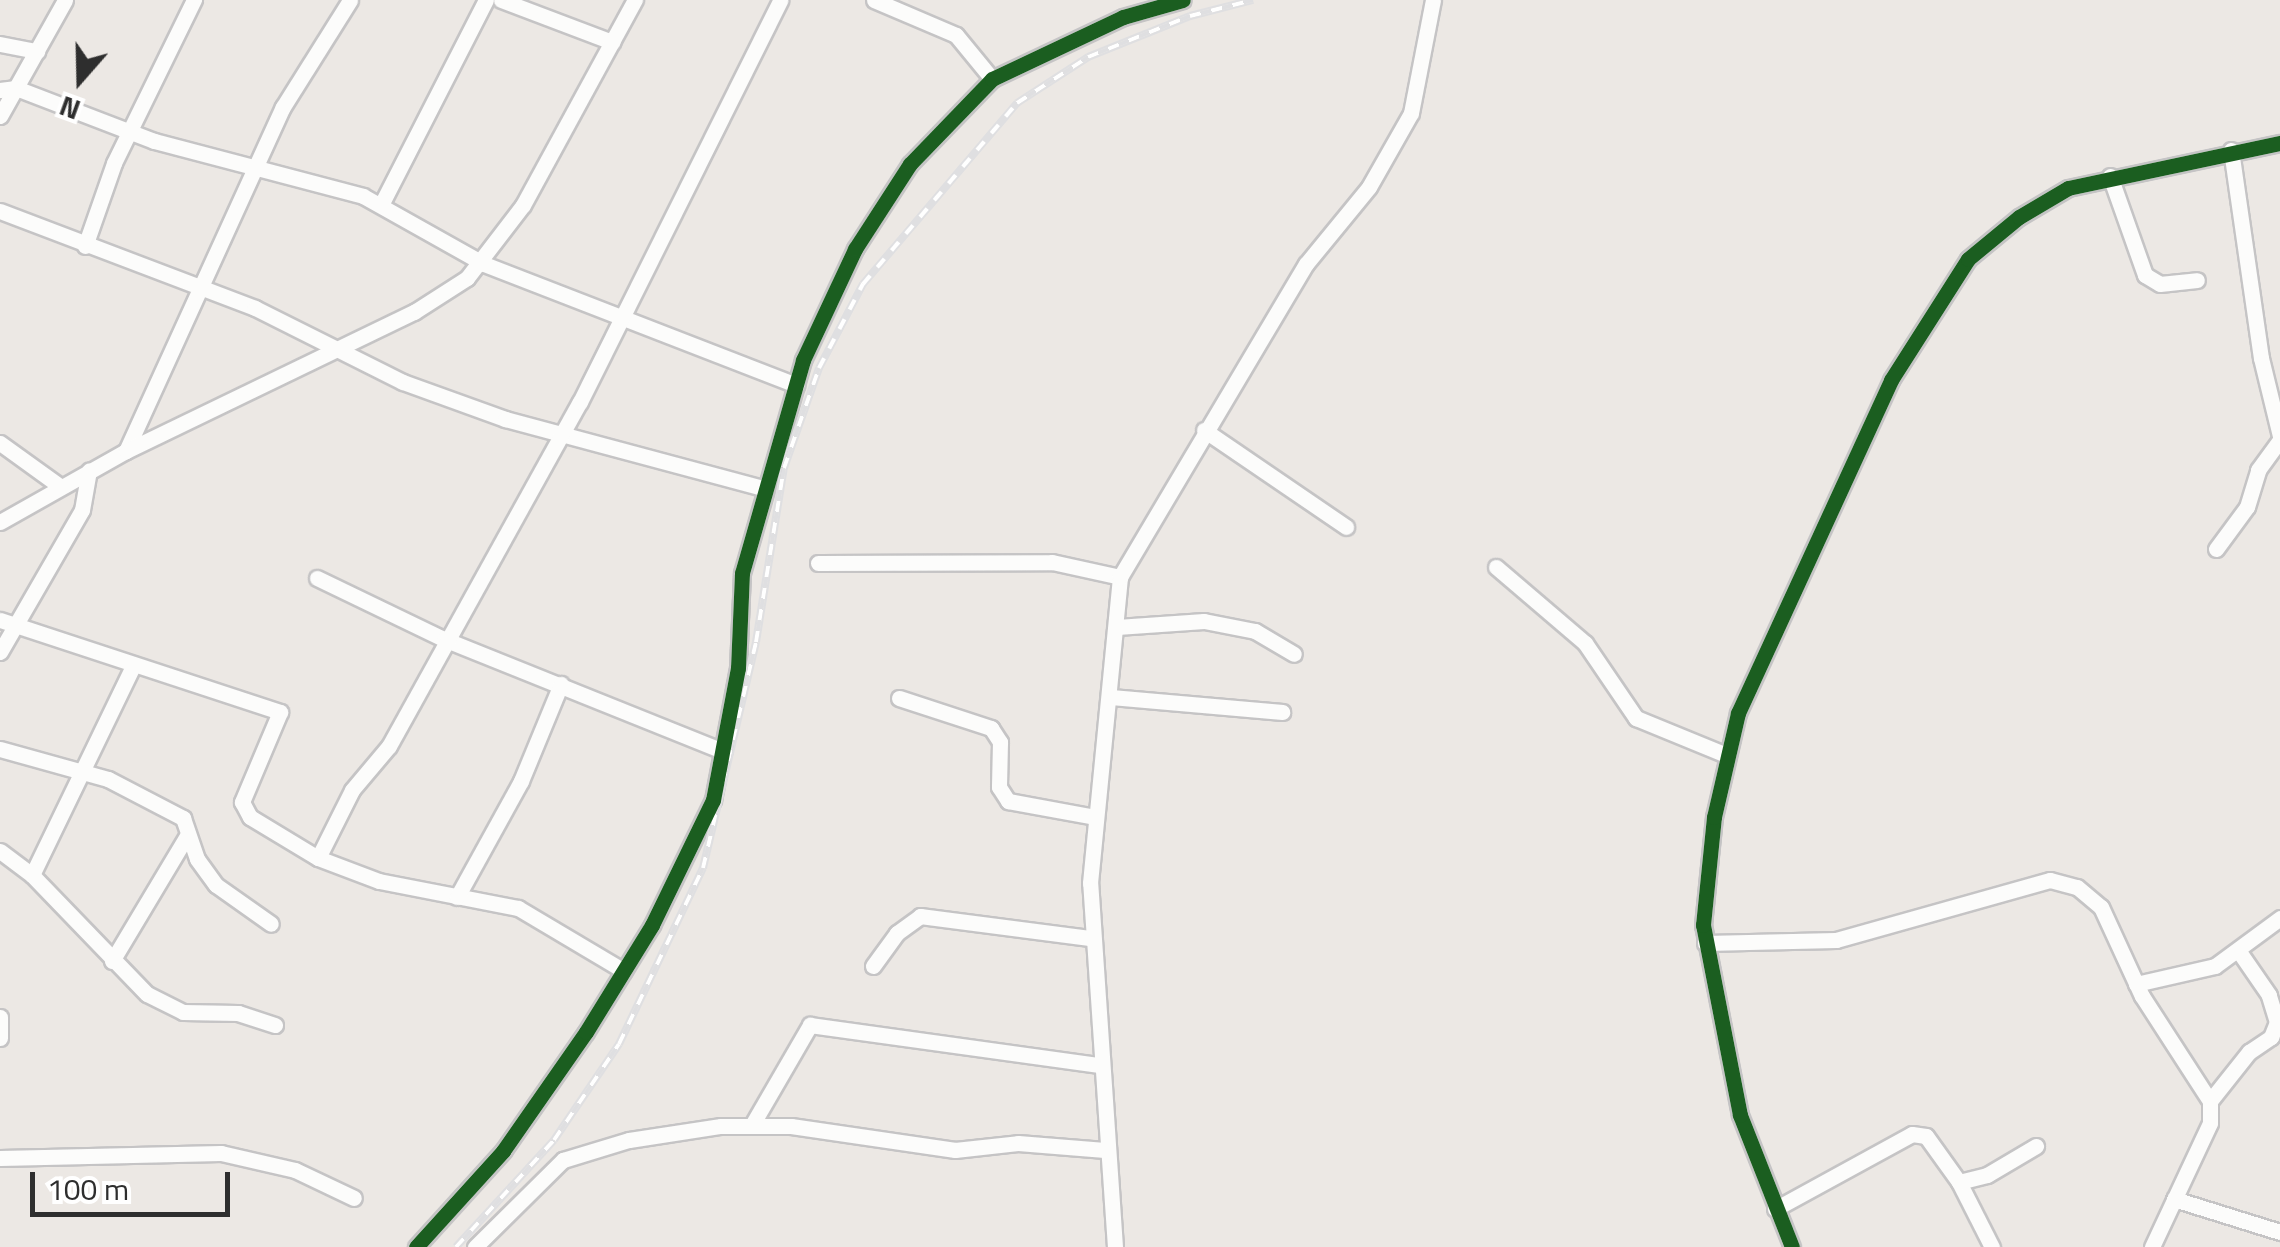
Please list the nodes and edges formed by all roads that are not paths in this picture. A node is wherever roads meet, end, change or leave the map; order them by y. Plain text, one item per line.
1 (65, 0) edge
2 (194, 0) edge
3 (350, 0) edge
4 (486, 0) edge
5 (500, 0) edge
6 (635, 0) edge
7 (780, 0) edge
8 (874, 0) edge
9 (1183, 0) edge
10 (1433, 0) edge
11 (612, 42) junction
12 (0, 44) edge
13 (37, 52) junction
14 (992, 80) junction
15 (8, 89) edge
16 (0, 116) edge
17 (128, 132) junction
18 (2280, 143) edge
19 (2230, 150) junction
20 (254, 169) junction
21 (2110, 176) junction
22 (382, 203) junction
23 (0, 211) edge
24 (85, 246) junction
25 (484, 264) junction
26 (2198, 280) dead end
27 (200, 288) junction
28 (622, 316) junction
29 (337, 349) junction
30 (2263, 368) junction
31 (2280, 368) edge
32 (796, 384) junction
33 (1204, 430) junction
34 (562, 434) junction
35 (2280, 438) edge
36 (0, 443) edge
37 (126, 451) junction
38 (89, 470) junction
39 (60, 486) junction
40 (766, 489) junction
41 (0, 522) edge
42 (1346, 527) dead end
43 (2216, 549) dead end
44 (818, 563) dead end
45 (1496, 566) dead end
46 (1120, 576) junction
47 (317, 578) dead end
48 (7, 623) edge
49 (1117, 627) junction
50 (444, 639) junction
51 (0, 652) edge
52 (1294, 654) dead end
53 (134, 666) junction
54 (561, 684) junction
55 (1111, 697) junction
56 (898, 698) dead end
57 (1282, 712) dead end
58 (0, 748) edge
59 (723, 751) junction
60 (1726, 756) junction
61 (81, 769) junction
62 (1095, 817) junction
63 (188, 834) junction
64 (0, 852) edge
65 (318, 858) junction
66 (32, 875) junction
67 (456, 897) junction
68 (2280, 918) edge
69 (271, 924) dead end
70 (1090, 938) junction
71 (1706, 944) junction
72 (2240, 953) junction
73 (112, 961) junction
74 (873, 966) dead end
75 (624, 971) junction
76 (2136, 984) junction
77 (0, 1017) edge
78 (274, 1025) dead end
79 (0, 1038) edge
80 (2276, 1041) edge
81 (1098, 1065) junction
82 (2210, 1102) junction
83 (752, 1125) junction
84 (2036, 1146) dead end
85 (1105, 1150) junction
86 (0, 1158) edge
87 (1959, 1182) junction
88 (354, 1198) dead end
89 (2174, 1199) junction
90 (1775, 1208) junction
91 (2280, 1232) edge
92 (416, 1247) edge
93 (475, 1247) edge
94 (1116, 1247) edge
95 (1792, 1247) edge
96 (1992, 1247) edge
97 (2152, 1247) edge

1 - 13 street
2 - 17 street
3 - 20 street
4 - 22 street
5 - 11 street
6 - 11 street
7 - 28 street
8 - 14 street
9 - 14 street
10 - 33 street
11 - 25 street
12 - 13 street
13 - 15 street
14 - 32 street
15 - 16 street
15 - 17 street
17 - 20 street
17 - 24 street
18 - 19 street
19 - 21 street
19 - 30 street
20 - 22 street
20 - 27 street
21 - 26 street
21 - 60 street
22 - 25 street
23 - 24 street
24 - 27 street
25 - 28 street
25 - 29 street
27 - 29 street
27 - 37 street
28 - 32 street
28 - 34 street
29 - 34 street
29 - 37 street
30 - 31 street
30 - 35 street
32 - 40 street
33 - 42 street
33 - 46 street
34 - 40 street
34 - 50 street
35 - 43 street
36 - 39 street
37 - 38 street
38 - 39 street
38 - 48 street
39 - 41 street
40 - 59 street
44 - 46 street
45 - 60 street
46 - 49 street
47 - 50 street
48 - 51 street
48 - 53 street
49 - 52 street
49 - 55 street
50 - 54 street
50 - 65 street
53 - 61 street
53 - 65 street
54 - 59 street
54 - 67 street
55 - 57 street
55 - 62 street
56 - 62 street
58 - 61 street
59 - 75 street
60 - 71 street
61 - 63 street
61 - 66 street
62 - 70 street
63 - 69 street
63 - 73 street
64 - 66 street
65 - 67 street
66 - 73 street
67 - 75 street
68 - 72 street
70 - 74 street
70 - 81 street
71 - 76 street
71 - 90 street
72 - 76 street
72 - 80 street
73 - 78 street
75 - 92 street
76 - 82 street
77 - 79 street
80 - 82 street
81 - 83 street
81 - 85 street
82 - 89 street
83 - 85 street
83 - 93 street
84 - 87 street
85 - 94 street
86 - 88 street
87 - 90 street
87 - 96 street
89 - 91 street
89 - 97 street
90 - 95 street

